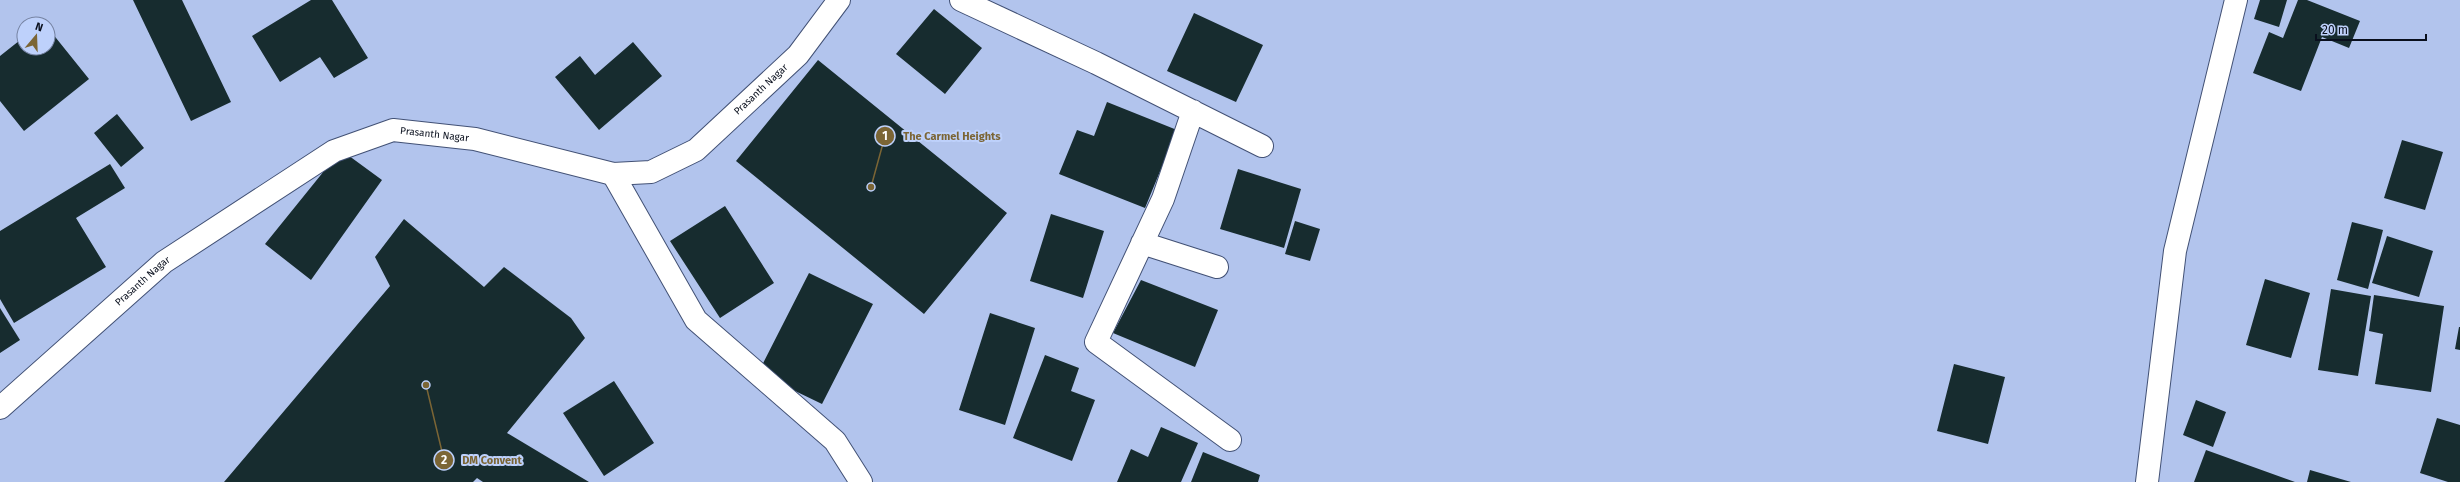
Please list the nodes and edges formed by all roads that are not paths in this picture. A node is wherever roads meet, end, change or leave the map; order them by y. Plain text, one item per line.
1 (839, 0) edge
2 (961, 0) edge
3 (2236, 0) edge
4 (1193, 111) junction
5 (1262, 146) dead end
6 (613, 174) junction
7 (1142, 243) junction
8 (1217, 267) dead end
9 (0, 408) edge
10 (1230, 440) dead end
11 (861, 482) edge
12 (2147, 482) edge

1 - 6 street, Prasanth Nagar
2 - 4 street
3 - 12 street
4 - 5 street
4 - 7 street
6 - 9 street, Prasanth Nagar
6 - 11 street
7 - 8 street
7 - 10 street

